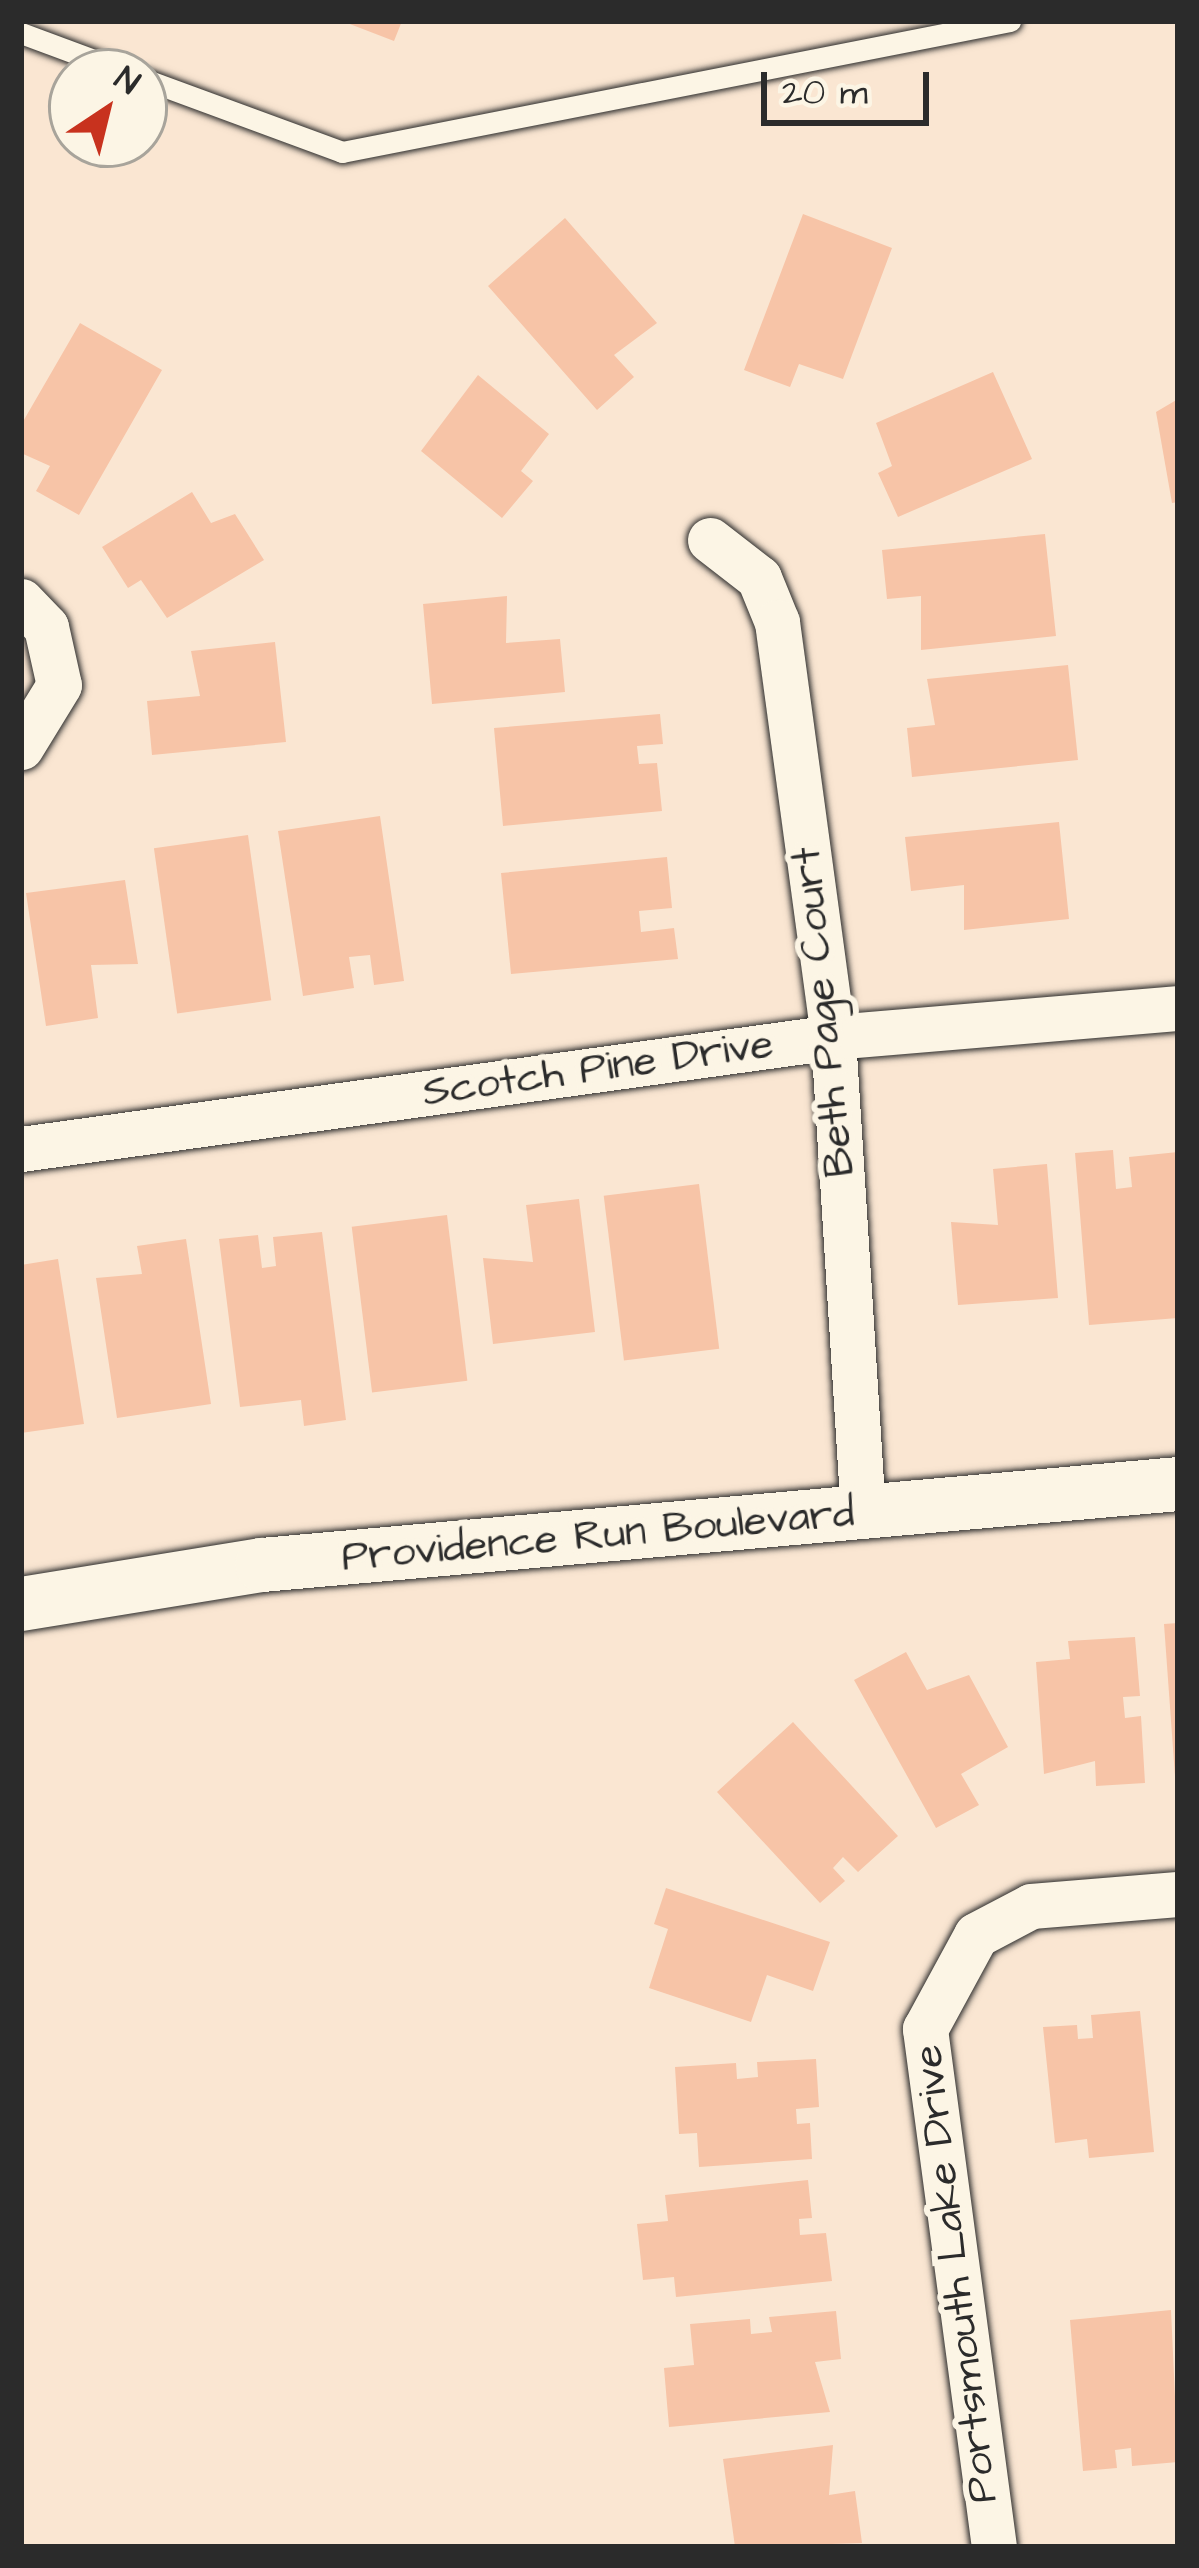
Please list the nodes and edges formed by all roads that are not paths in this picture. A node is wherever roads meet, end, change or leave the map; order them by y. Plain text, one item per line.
1 (1010, 21) edge
2 (21, 33) edge
3 (61, 48) edge
4 (168, 88) edge
5 (710, 540) dead end
6 (21, 601) edge
7 (21, 747) edge
8 (1178, 1008) edge
9 (833, 1037) junction
10 (21, 1149) edge
11 (1178, 1484) edge
12 (863, 1514) junction
13 (21, 1604) edge
14 (1178, 1894) edge
15 (994, 2547) edge

1 - 4 lane
2 - 3 lane
5 - 9 street, Beth Page Court
6 - 7 street
8 - 9 street, Scotch Pine Drive
9 - 10 street, Scotch Pine Drive
9 - 12 street, Beth Page Court
11 - 12 street, Providence Run Boulevard
12 - 13 street, Providence Run Boulevard
14 - 15 street, Portsmouth Lake Drive

